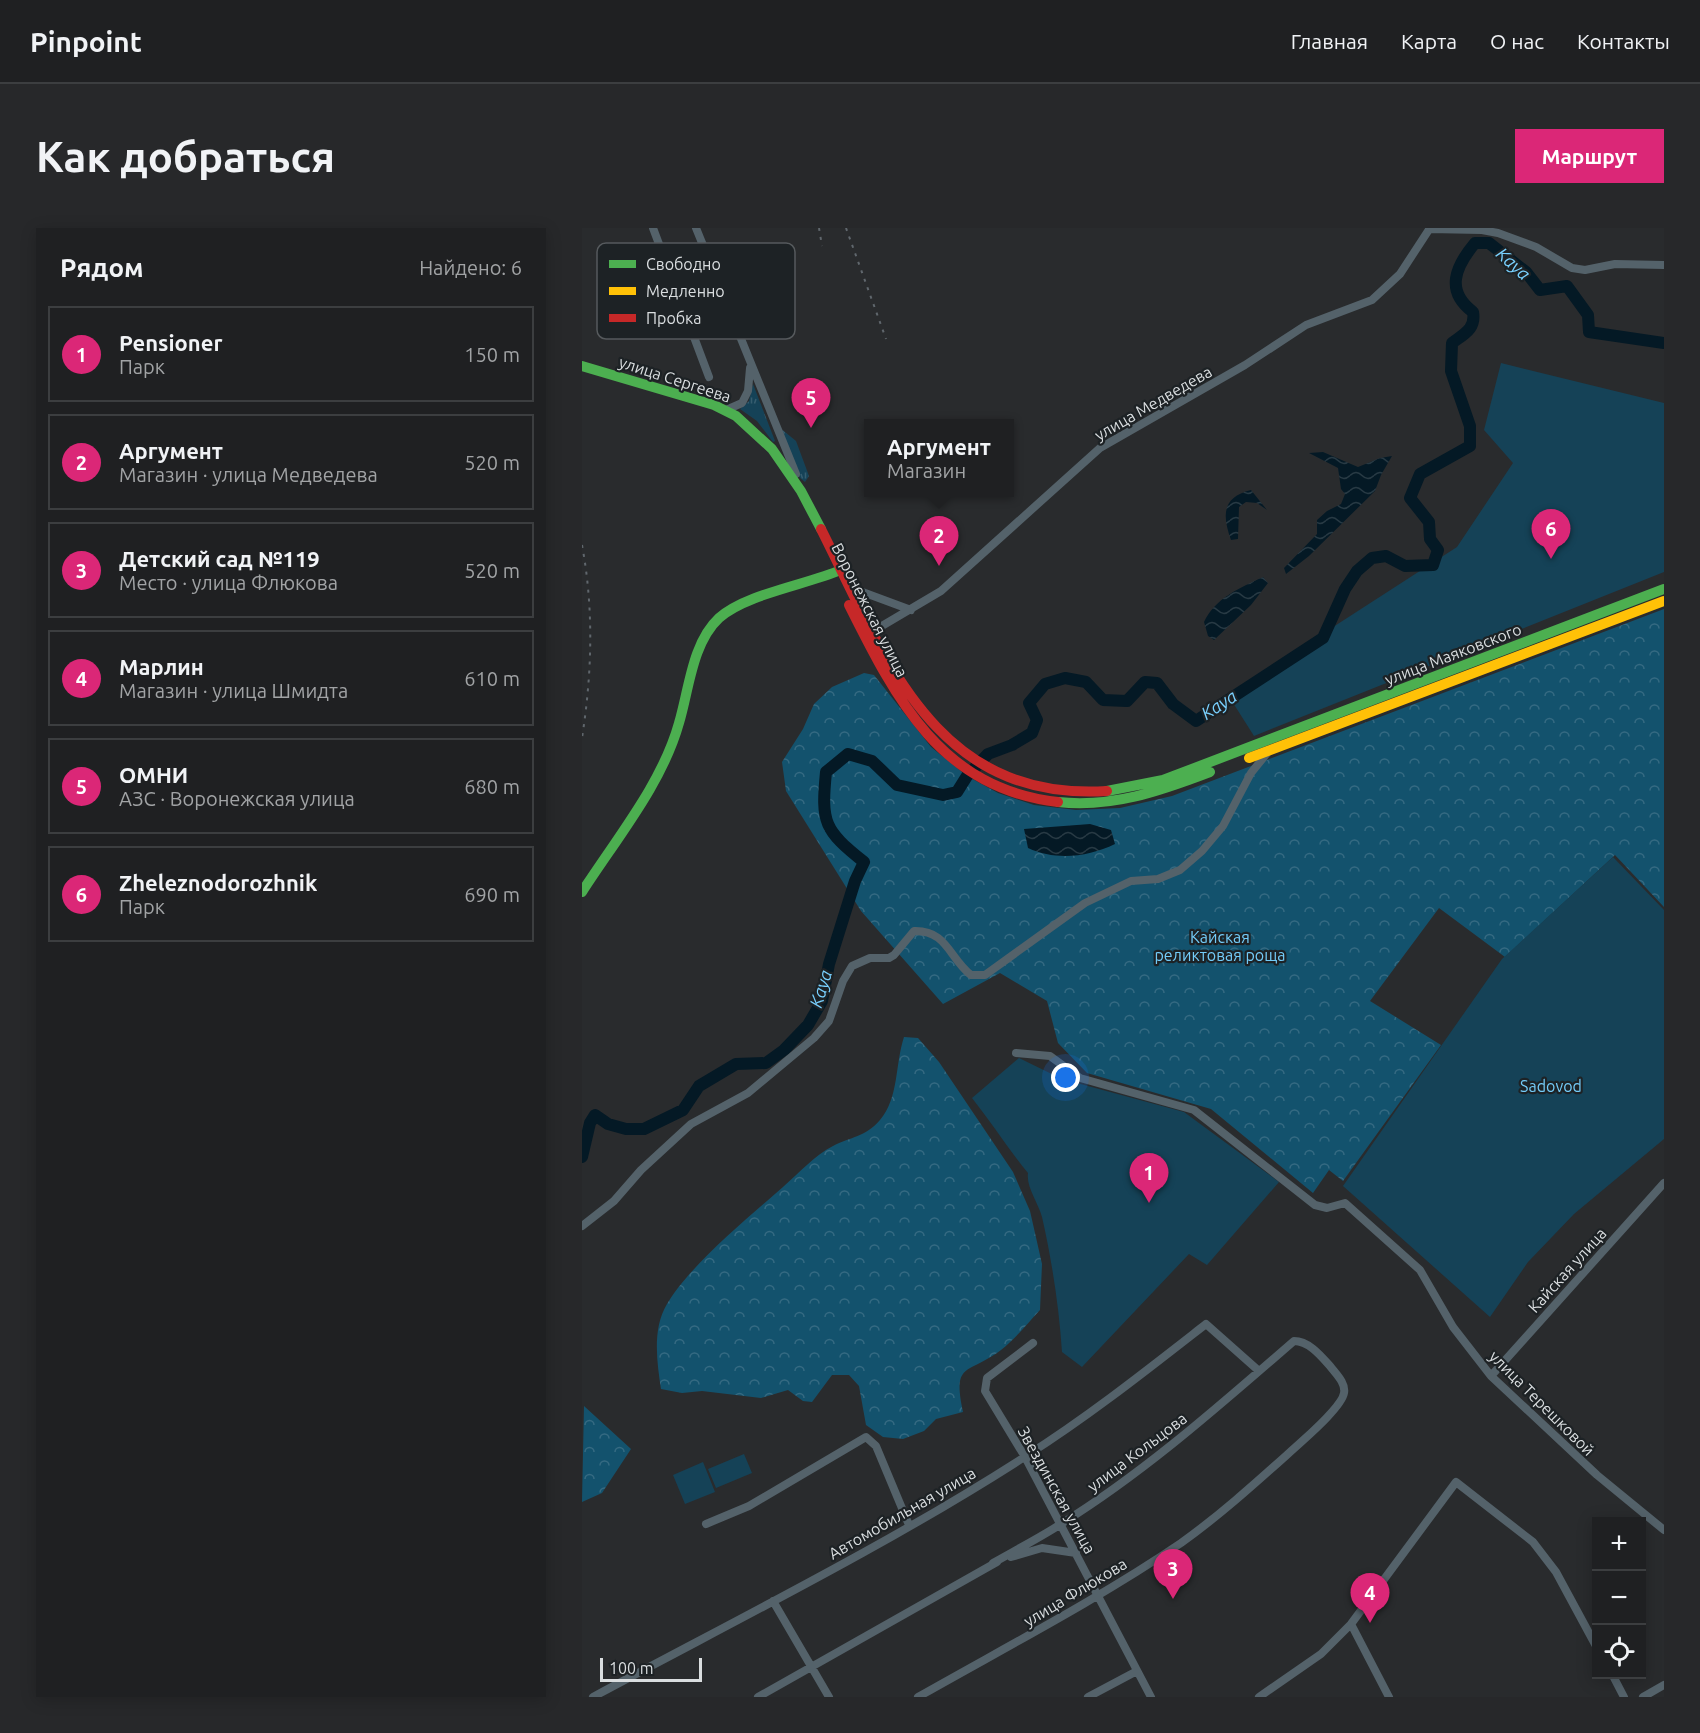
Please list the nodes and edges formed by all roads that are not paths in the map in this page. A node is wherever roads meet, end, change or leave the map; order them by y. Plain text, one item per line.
1 (652, 228) edge
2 (696, 228) edge
3 (1429, 229) edge
4 (1482, 229) edge
5 (658, 243) edge
6 (702, 243) edge
7 (1664, 265) edge
8 (694, 339) edge
9 (739, 339) edge
10 (582, 366) edge
11 (750, 366) junction
12 (709, 377) dead end
13 (725, 410) junction
14 (779, 436) junction
15 (777, 458) junction
16 (803, 490) junction
17 (837, 572) junction
18 (849, 587) junction
19 (1664, 590) edge
20 (1664, 601) edge
21 (911, 610) junction
22 (869, 634) junction
23 (1269, 750) junction
24 (995, 778) junction
25 (582, 891) edge
26 (1016, 1053) dead end
27 (1664, 1183) edge
28 (582, 1226) edge
29 (1033, 1343) dead end
30 (1259, 1371) junction
31 (1491, 1376) junction
32 (1342, 1399) joint
33 (1025, 1457) junction
34 (706, 1524) dead end
35 (1061, 1524) junction
36 (909, 1525) junction
37 (1664, 1530) edge
38 (1076, 1552) junction
39 (993, 1563) junction
40 (1098, 1595) junction
41 (773, 1601) junction
42 (1350, 1624) junction
43 (1592, 1638) edge
44 (812, 1667) junction
45 (1137, 1671) junction
46 (1615, 1679) edge
47 (1664, 1685) edge
48 (593, 1697) edge
49 (758, 1697) edge
50 (829, 1697) edge
51 (918, 1697) edge
52 (1088, 1697) edge
53 (1151, 1697) edge
54 (1259, 1697) edge
55 (1389, 1697) edge
56 (1624, 1697) edge
57 (1643, 1697) edge

1 - 5 street
2 - 6 street
3 - 4 street
3 - 21 street, улица Медведева
4 - 7 street
8 - 12 street
9 - 11 street
10 - 13 main road, улица Сергеева
11 - 13 street
11 - 14 street
13 - 15 main road, улица Сергеева
14 - 15 street
14 - 16 street
15 - 16 main road, Воронежская улица
15 - 17 main road, Воронежская улица
16 - 17 main road, Воронежская улица
17 - 18 main road, Воронежская улица
17 - 22 main road, Воронежская улица
17 - 25 main road
18 - 21 street
18 - 22 main road, Воронежская улица
19 - 24 main road, улица Маяковского
20 - 23 main road
21 - 22 street, улица Медведева
22 - 24 main road, Воронежская улица
22 - 24 main road, Воронежская улица
23 - 24 main road
23 - 28 street
26 - 31 street, улица Терешковой
27 - 31 street, Кайская улица
29 - 33 street, Звездинская улица
30 - 32 street, улица Кольцова
30 - 33 street, Автомобильная улица
30 - 35 street, улица Кольцова
31 - 37 street, улица Терешковой
32 - 40 street, улица Флюкова
33 - 35 street, Звездинская улица
33 - 36 street, Автомобильная улица
34 - 36 street
35 - 38 street, Звездинская улица
35 - 39 street, улица Кольцова
36 - 41 street, Автомобильная улица
38 - 39 street, улица Кольцова
38 - 40 street, Звездинская улица
39 - 44 street, улица Кольцова
40 - 45 street, Звездинская улица
40 - 51 street, улица Флюкова
41 - 44 street
41 - 48 street, Автомобильная улица
42 - 43 street
42 - 54 street
42 - 55 street
44 - 49 street, улица Кольцова
44 - 50 street
45 - 52 street
45 - 53 street, Звездинская улица
46 - 56 street
47 - 57 street

